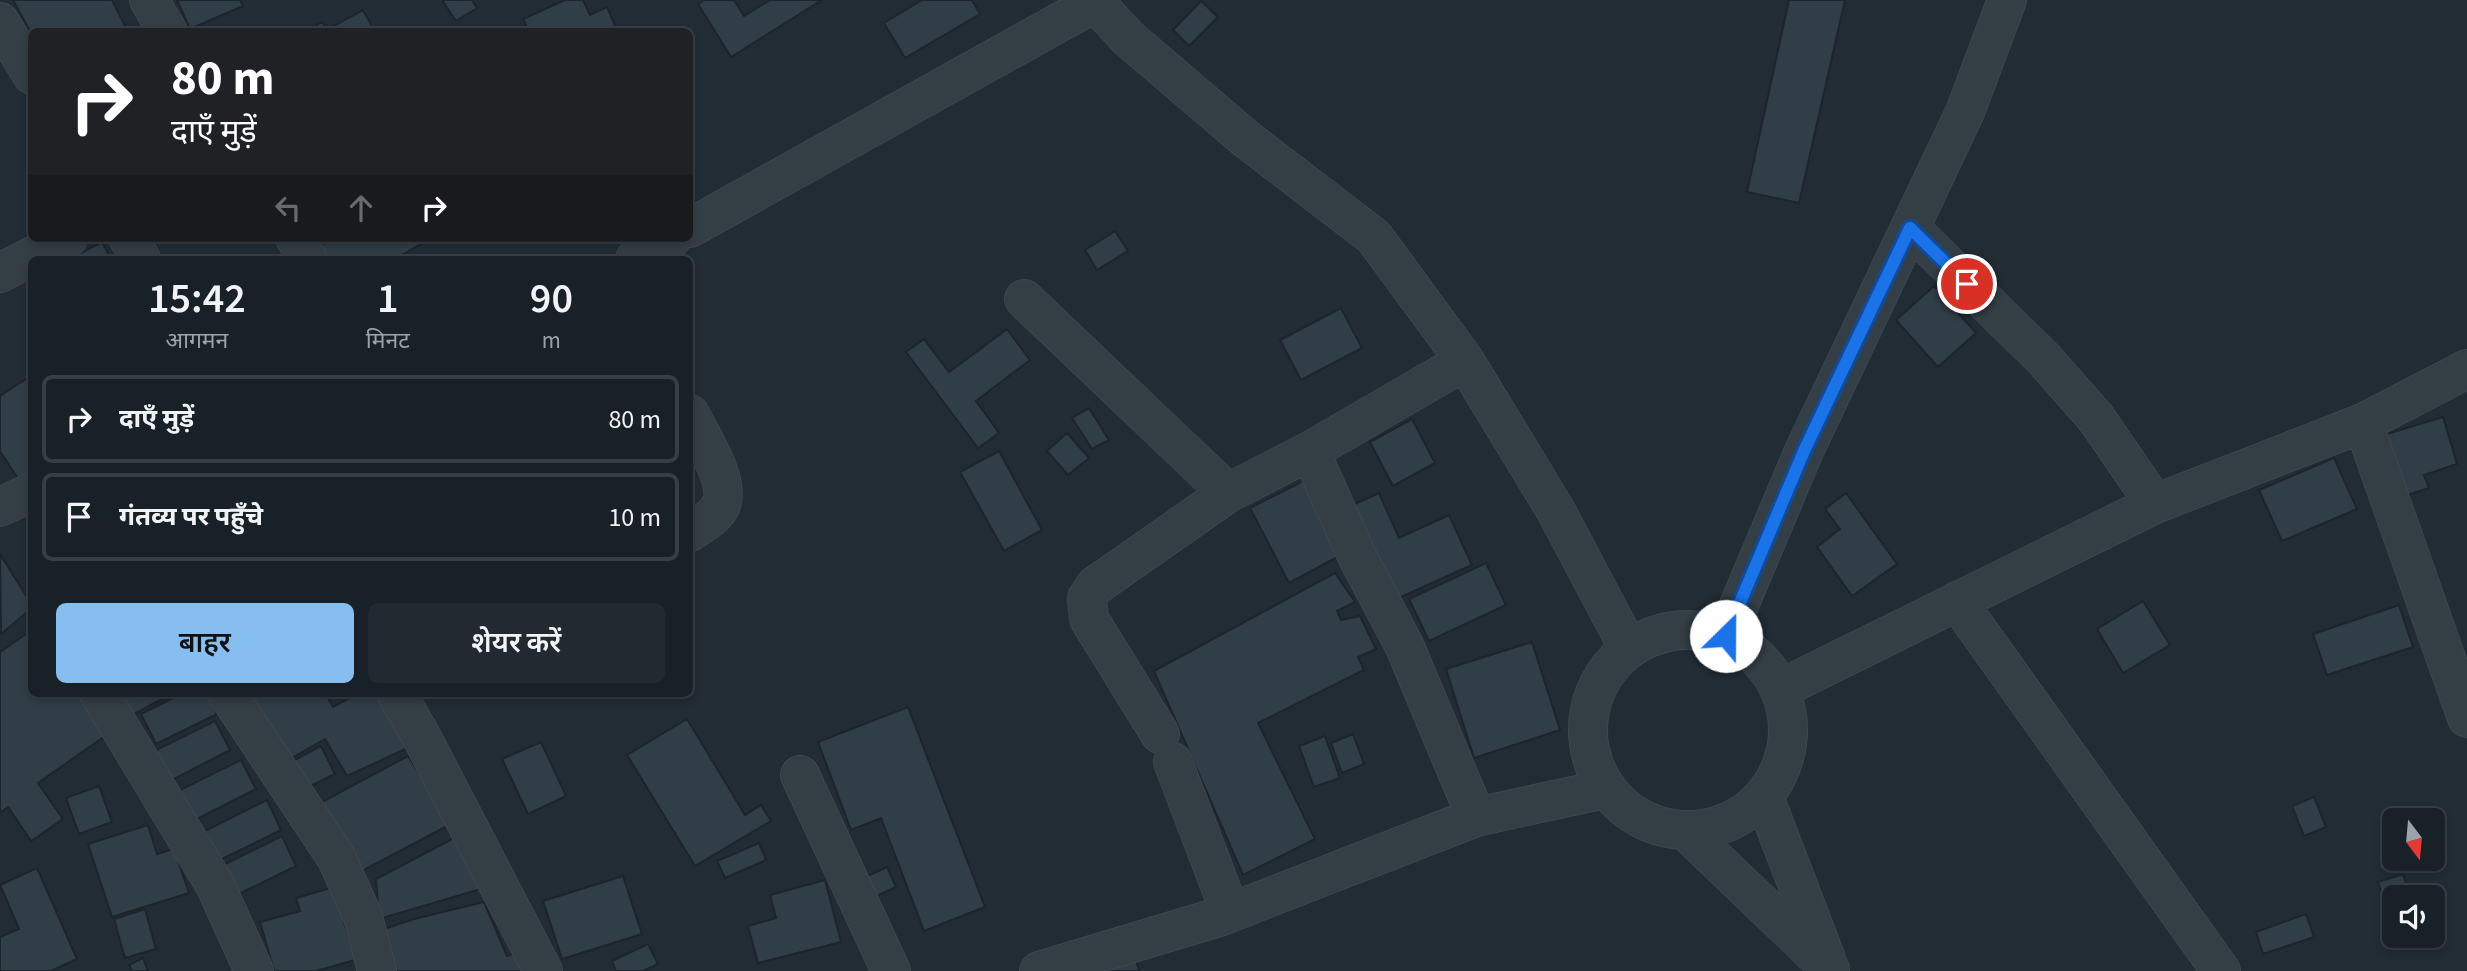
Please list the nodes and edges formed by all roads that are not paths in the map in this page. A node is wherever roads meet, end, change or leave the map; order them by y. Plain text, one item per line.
1 (149, 0) edge
2 (2007, 0) edge
3 (1095, 1) edge
4 (0, 22) edge
5 (166, 28) edge
6 (28, 68) edge
7 (693, 227) edge
8 (1910, 228) junction
9 (60, 242) edge
10 (665, 242) edge
11 (33, 256) edge
12 (640, 256) edge
13 (28, 259) edge
14 (0, 273) edge
15 (1024, 299) dead end
16 (1465, 361) junction
17 (2467, 369) edge
18 (693, 420) edge
19 (2362, 423) junction
20 (1310, 451) junction
21 (1228, 493) junction
22 (28, 494) edge
23 (2155, 504) junction
24 (0, 507) edge
25 (693, 529) edge
26 (1957, 601) junction
27 (1726, 636) junction
28 (1629, 649) junction
29 (1780, 689) junction
30 (101, 697) edge
31 (230, 697) edge
32 (410, 698) edge
33 (2467, 718) edge
34 (800, 775) dead end
35 (1605, 789) junction
36 (1764, 797) junction
37 (1476, 817) junction
38 (1686, 831) junction
39 (1230, 912) junction
40 (1830, 970) edge
41 (254, 971) edge
42 (377, 971) edge
43 (543, 971) edge
44 (891, 971) edge
45 (1039, 971) edge
46 (2221, 971) edge

1 - 5 street
2 - 8 street
3 - 7 street
3 - 16 street
4 - 6 street
8 - 23 street
8 - 27 street
9 - 11 street
10 - 12 street
13 - 14 street
15 - 21 street
16 - 20 street
16 - 28 street
17 - 19 street
18 - 25 street
19 - 23 street
19 - 33 street
20 - 21 street
20 - 37 street
21 - 39 street
22 - 24 street
23 - 26 street
26 - 29 street
26 - 46 street
27 - 28 street
27 - 29 street
28 - 35 street
29 - 36 street
30 - 41 street
31 - 42 street
32 - 43 street
34 - 44 street
35 - 37 street
35 - 38 street
36 - 38 street
36 - 40 street
37 - 39 street
38 - 40 street
39 - 45 street

